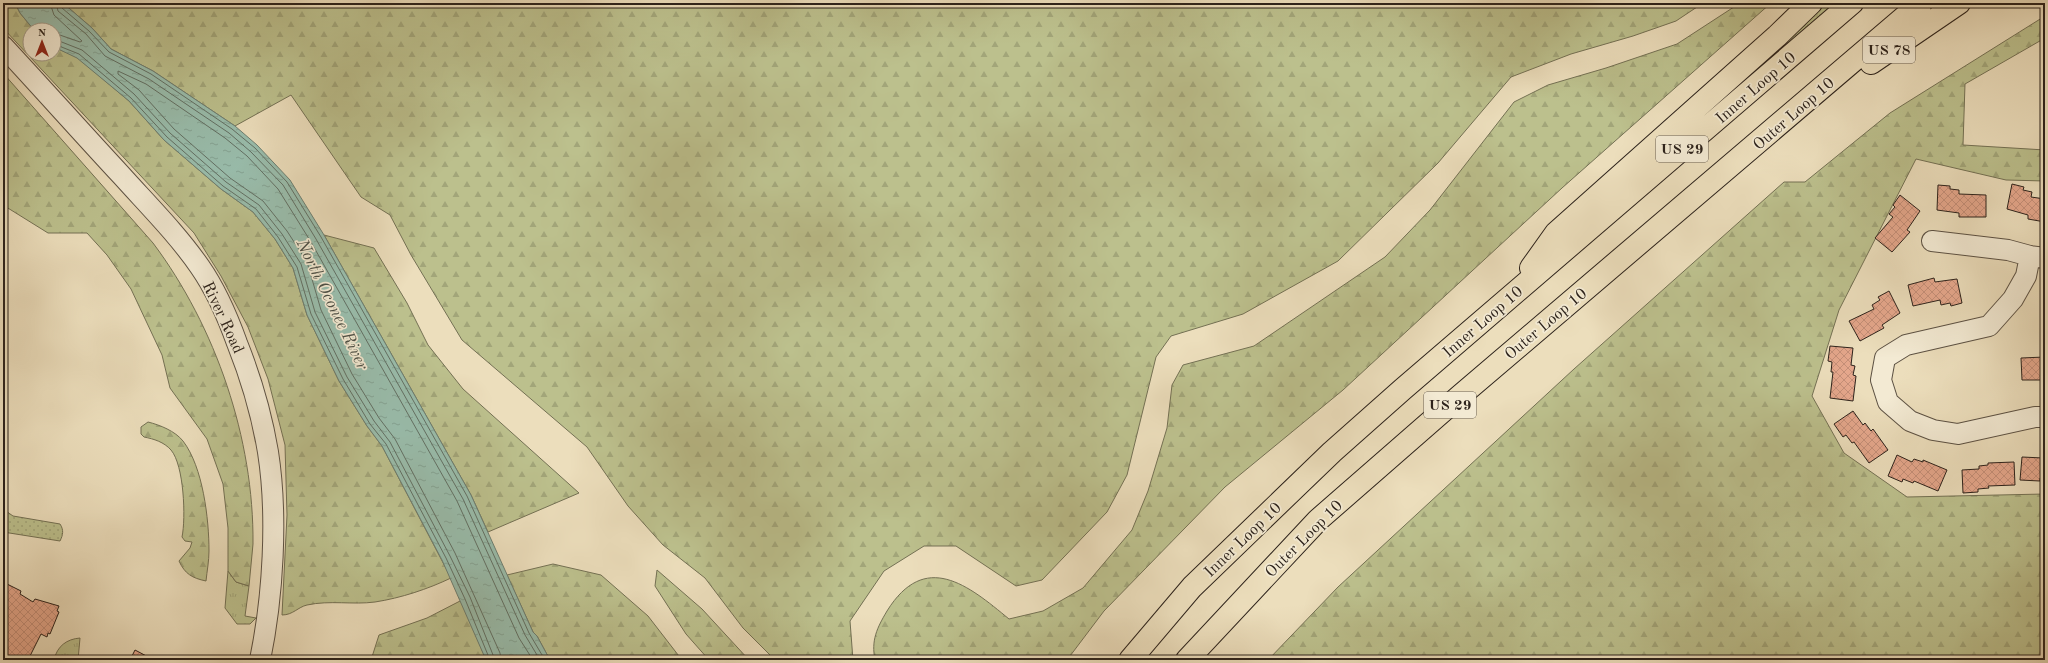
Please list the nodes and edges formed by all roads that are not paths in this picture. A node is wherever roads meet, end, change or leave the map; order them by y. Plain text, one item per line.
1 (1811, 3) edge
2 (1852, 3) edge
3 (1921, 3) edge
4 (1959, 3) edge
5 (3, 46) edge
6 (1818, 92) junction
7 (1932, 241) dead end
8 (2038, 257) edge
9 (1512, 295) junction
10 (2045, 417) edge
11 (260, 660) edge
12 (1130, 660) edge
13 (1187, 660) edge

1 - 9 highway
2 - 9 highway, Inner Loop 10 / US 29
3 - 6 highway, Outer Loop 10 / US 29
4 - 6 highway, US 78
5 - 11 street, River Road
6 - 13 highway, Outer Loop 10 / US 29
7 - 8 street
8 - 10 street
9 - 12 highway, Inner Loop 10 / US 29

